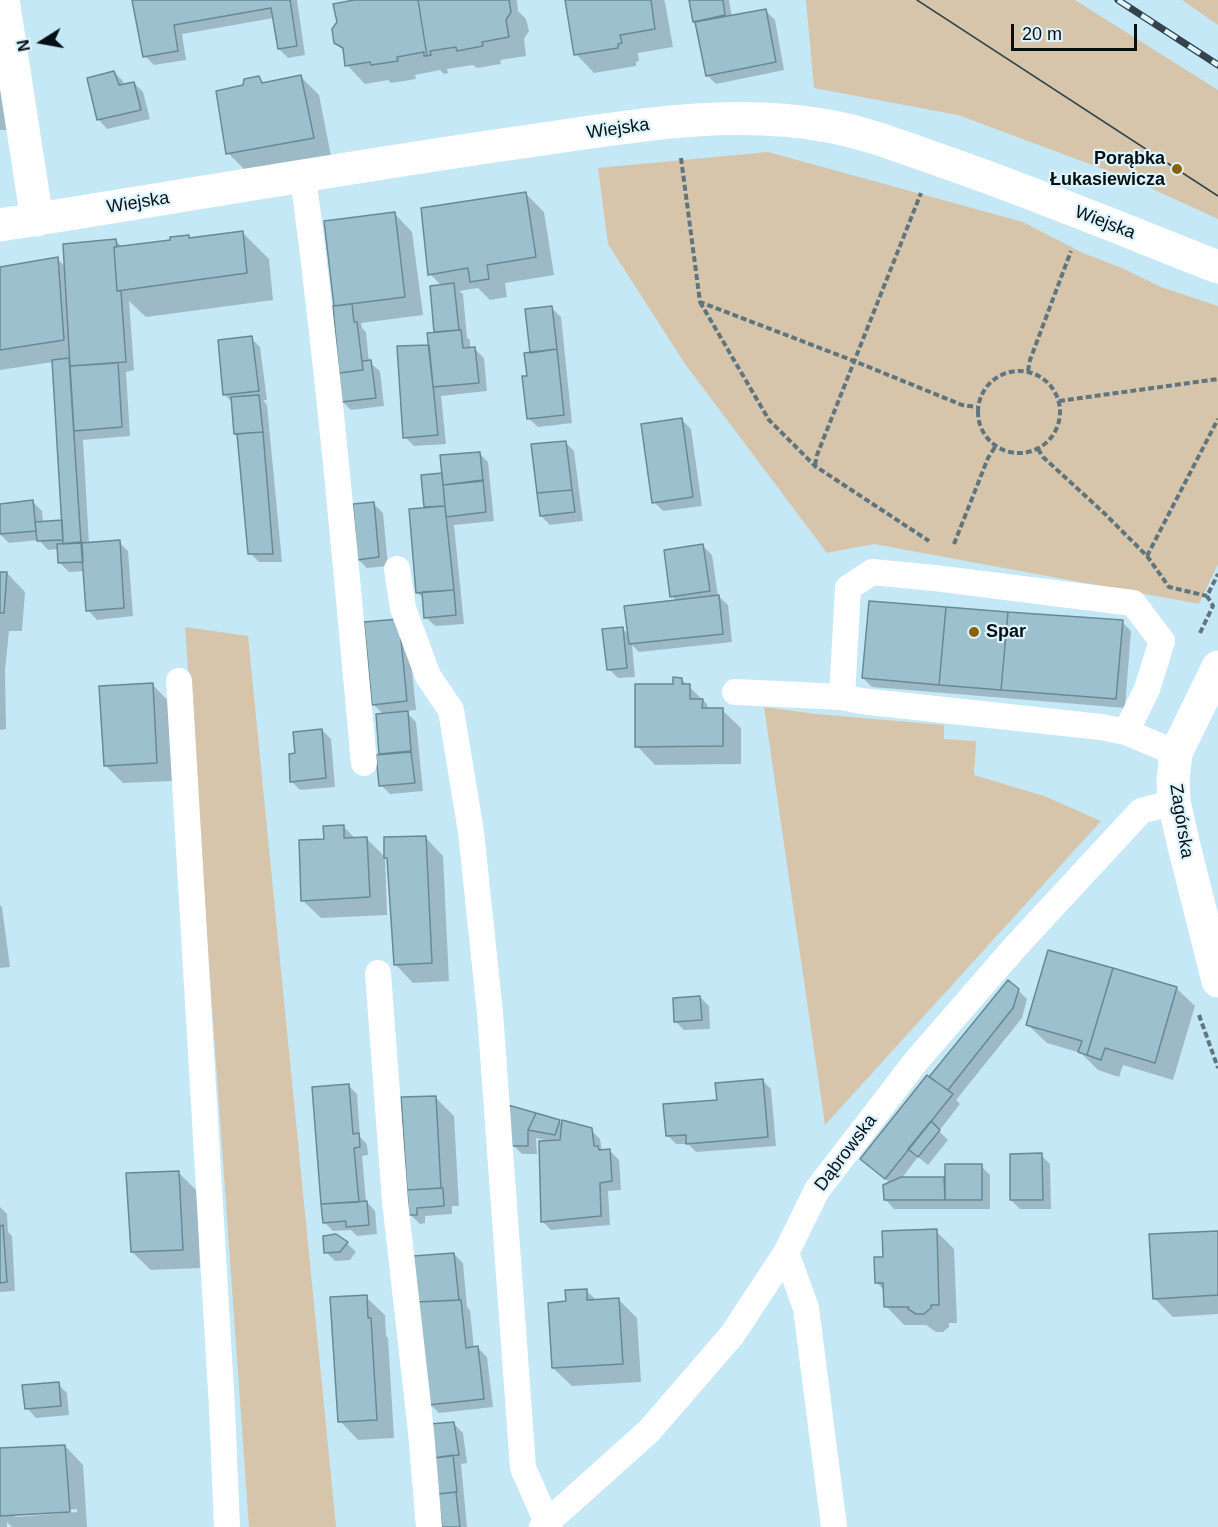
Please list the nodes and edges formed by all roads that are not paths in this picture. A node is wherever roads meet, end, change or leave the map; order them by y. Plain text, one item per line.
1 (3, 0) edge
2 (303, 177) junction
3 (37, 220) junction
4 (0, 225) edge
5 (1218, 267) edge
6 (397, 569) dead end
7 (1218, 667) edge
8 (179, 681) dead end
9 (735, 692) dead end
10 (842, 697) junction
11 (1126, 732) junction
12 (1176, 753) junction
13 (364, 763) dead end
14 (1174, 801) junction
15 (378, 973) dead end
16 (1218, 981) edge
17 (786, 1253) junction
18 (545, 1525) edge
19 (227, 1527) edge
20 (429, 1527) edge
21 (834, 1527) edge

1 - 3 street
2 - 3 street, Wiejska
2 - 5 street, Wiejska
2 - 13 lane
3 - 4 street, Wiejska
6 - 18 lane
7 - 12 street, Zagórska
8 - 19 lane
9 - 10 lane
10 - 11 lane
10 - 11 lane
11 - 12 lane
12 - 14 street, Zagórska
14 - 16 street, Zagórska
14 - 17 lane, Dąbrowska
15 - 20 lane
17 - 18 lane, Dąbrowska
17 - 21 lane

